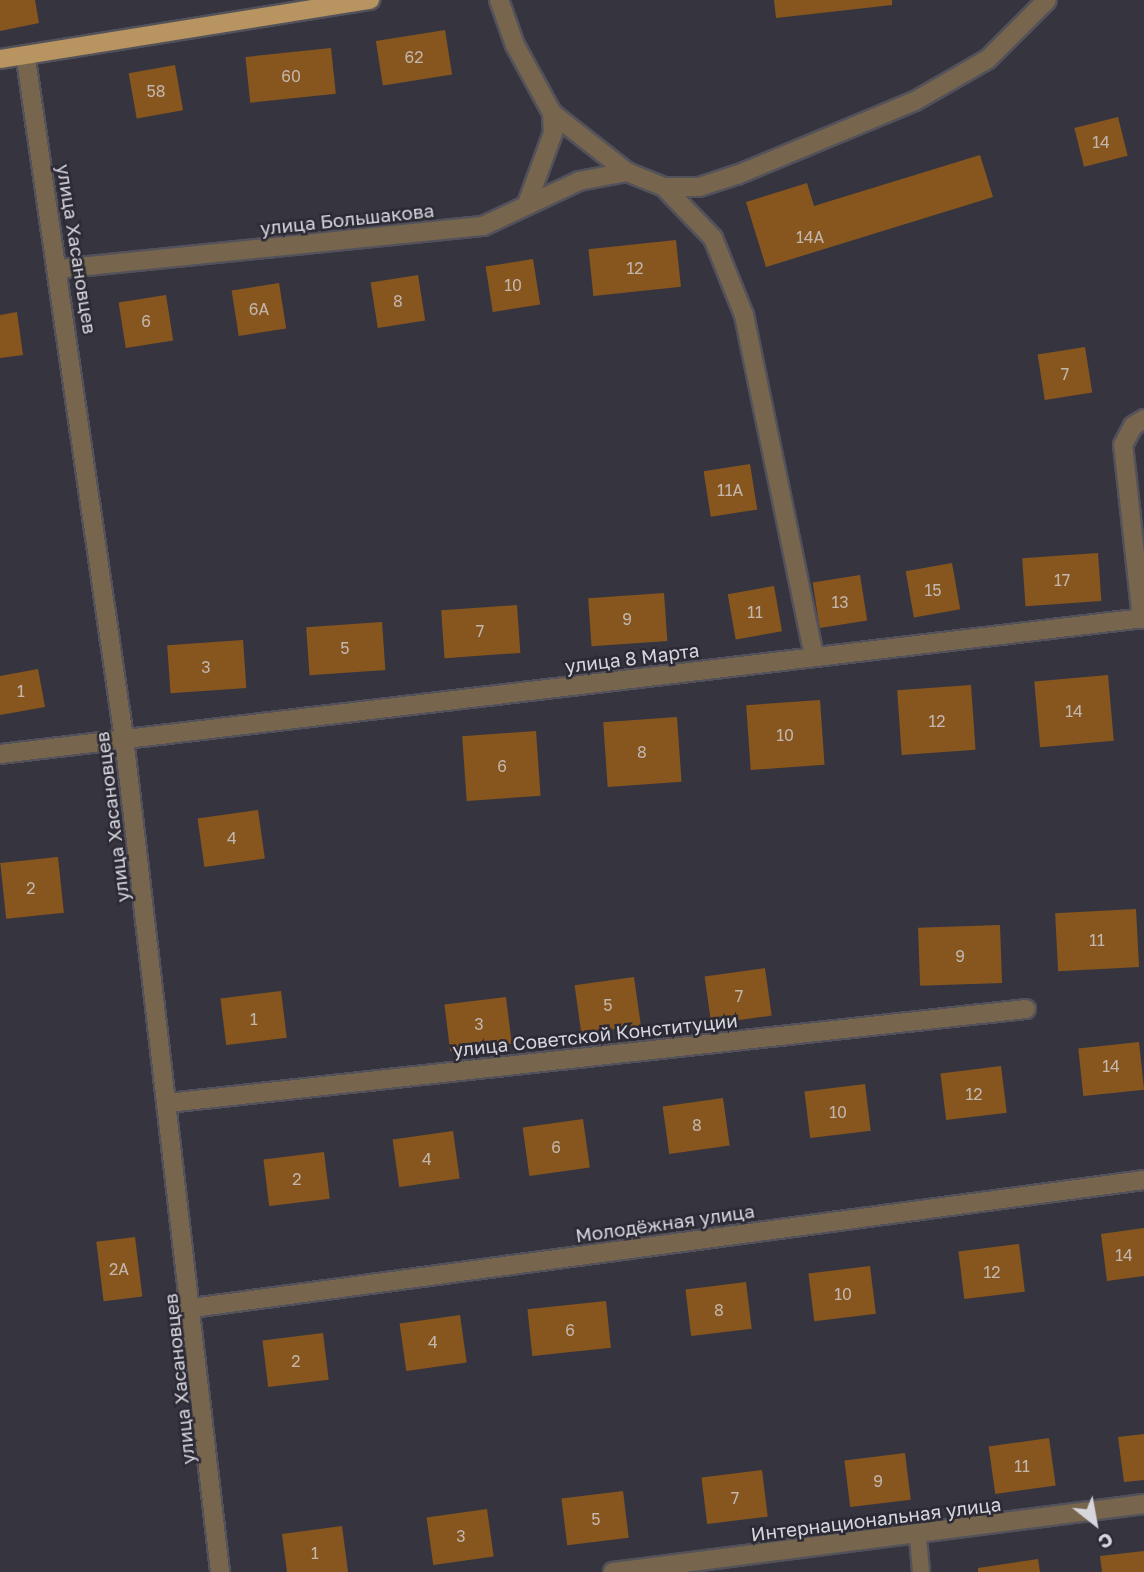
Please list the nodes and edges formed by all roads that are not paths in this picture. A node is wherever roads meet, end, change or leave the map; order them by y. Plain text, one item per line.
1 (370, 0) edge
2 (499, 0) edge
3 (1047, 0) edge
4 (0, 59) edge
5 (26, 59) junction
6 (552, 113) junction
7 (627, 172) junction
8 (664, 187) junction
9 (528, 201) junction
10 (59, 269) junction
11 (1144, 419) edge
12 (1143, 619) edge
13 (814, 657) junction
14 (124, 738) junction
15 (0, 754) edge
16 (1026, 1009) dead end
17 (168, 1103) junction
18 (1144, 1180) edge
19 (192, 1308) junction
20 (1144, 1504) edge
21 (918, 1537) junction
22 (220, 1572) edge
23 (613, 1572) edge
24 (921, 1572) edge

1 - 5 main road
2 - 6 street
3 - 8 street
4 - 5 main road
5 - 10 street, улица Хасановцев
6 - 7 street
6 - 9 street
7 - 8 street
7 - 9 street, улица Большакова
8 - 13 street
9 - 10 street, улица Большакова
10 - 14 street, улица Хасановцев
11 - 12 street
12 - 13 street, улица 8 Марта
13 - 14 street, улица 8 Марта
14 - 15 street, улица 8 Марта
14 - 17 street, улица Хасановцев
16 - 17 street, улица Советской Конституции
17 - 19 street, улица Хасановцев
18 - 19 street, Молодёжная улица
19 - 22 street, улица Хасановцев
20 - 21 street, Интернациональная улица
21 - 23 street, Интернациональная улица
21 - 24 lane

